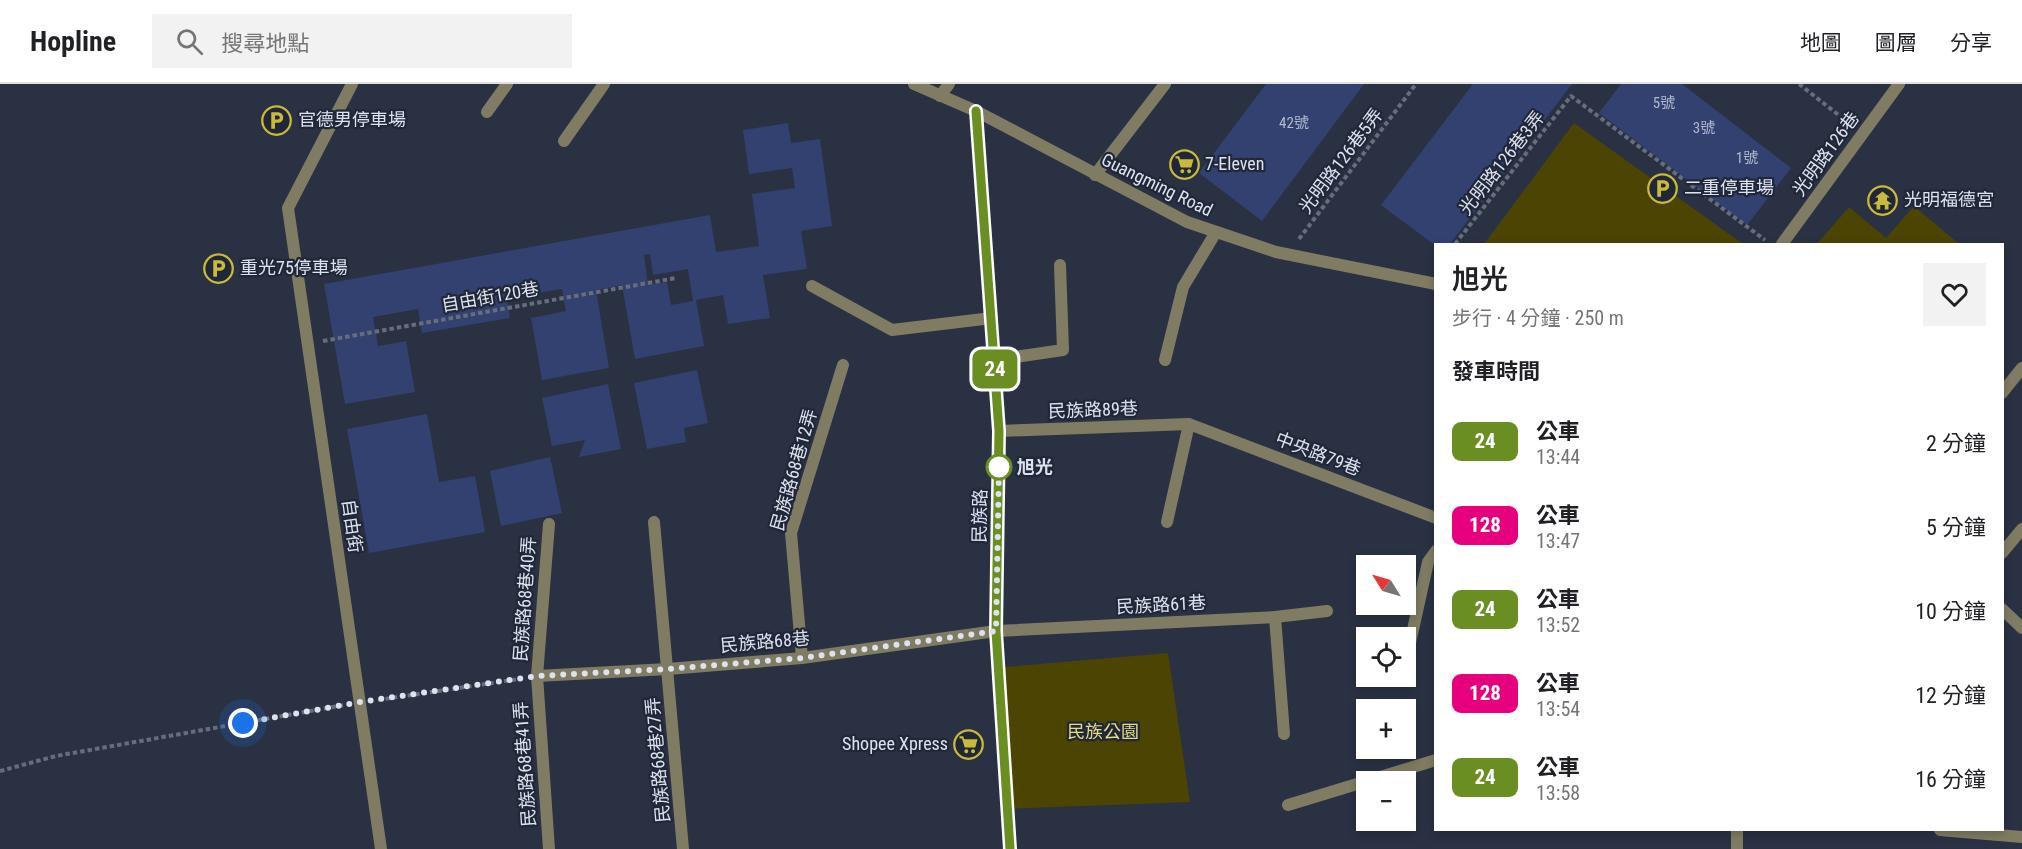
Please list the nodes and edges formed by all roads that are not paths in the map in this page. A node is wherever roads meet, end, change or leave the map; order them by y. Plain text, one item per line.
1 (352, 84) edge
2 (507, 84) edge
3 (604, 84) edge
4 (914, 84) edge
5 (949, 84) edge
6 (1165, 84) edge
7 (1899, 84) edge
8 (940, 96) junction
9 (976, 111) junction
10 (487, 112) dead end
11 (564, 141) dead end
12 (1095, 175) junction
13 (1216, 232) junction
14 (1783, 243) edge
15 (1060, 265) dead end
16 (1434, 284) edge
17 (812, 286) dead end
18 (992, 318) junction
19 (995, 360) junction
20 (1165, 360) dead end
21 (843, 365) dead end
22 (2022, 368) edge
23 (2004, 390) edge
24 (1189, 424) junction
25 (999, 431) junction
26 (1434, 517) edge
27 (654, 522) dead end
28 (1167, 522) dead end
29 (549, 524) dead end
30 (2022, 529) edge
31 (2004, 551) edge
32 (1434, 554) edge
33 (1327, 611) dead end
34 (2004, 611) edge
35 (1275, 617) junction
36 (1414, 627) edge
37 (2022, 628) edge
38 (996, 631) junction
39 (802, 658) junction
40 (668, 669) junction
41 (537, 676) junction
42 (1284, 734) dead end
43 (1434, 761) edge
44 (1288, 805) dead end
45 (1737, 831) edge
46 (1952, 831) edge
47 (2022, 837) edge
48 (381, 849) edge
49 (549, 849) edge
50 (683, 849) edge
51 (1010, 849) edge
52 (1737, 849) edge

1 - 48 street, 自由街
2 - 10 street
3 - 11 street
4 - 8 street, Guangming Road
5 - 8 street
6 - 12 street
7 - 14 street, 光明路126巷
8 - 9 street, Guangming Road
9 - 12 street, Guangming Road
9 - 18 street, 民族路
12 - 13 street, Guangming Road
13 - 16 street, Guangming Road
13 - 20 street
15 - 19 street
17 - 18 street
18 - 19 street, 民族路
19 - 25 street, 民族路
21 - 39 street, 民族路68巷12弄
22 - 23 street
24 - 25 street, 民族路89巷
24 - 26 street, 中央路79巷
24 - 28 street
25 - 38 street, 民族路
27 - 40 street, 民族路68巷27弄
29 - 41 street, 民族路68巷40弄
30 - 31 street
32 - 36 street
33 - 35 street, 民族路61巷
34 - 37 street
35 - 38 street, 民族路61巷
35 - 42 street
38 - 39 street, 民族路68巷
38 - 51 street, 民族路
39 - 40 street, 民族路68巷
40 - 41 street, 民族路68巷
40 - 50 street, 民族路68巷27弄
41 - 49 street, 民族路68巷41弄
43 - 44 street
45 - 52 street
46 - 47 street

